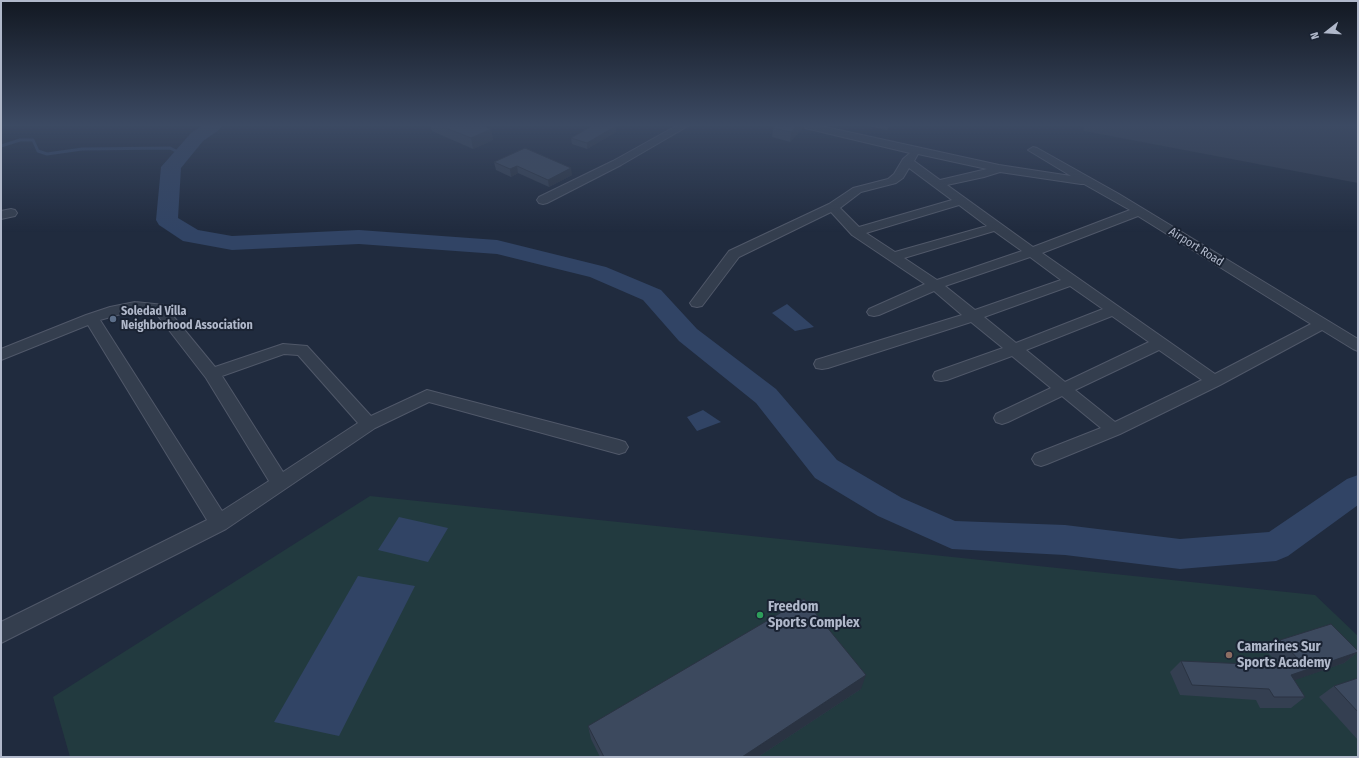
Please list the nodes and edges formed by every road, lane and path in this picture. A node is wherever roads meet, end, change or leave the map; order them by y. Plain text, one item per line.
1 (620, 161) edge
2 (907, 161) joint
3 (967, 161) edge
4 (1054, 161) edge
5 (999, 168) junction
6 (1093, 183) junction
7 (937, 184) junction
8 (543, 200) dead end
9 (960, 201) junction
10 (833, 207) junction
11 (1139, 211) junction
12 (996, 227) junction
13 (856, 232) junction
14 (1033, 252) junction
15 (894, 257) junction
16 (1073, 280) junction
17 (935, 285) junction
18 (698, 303) dead end
19 (1114, 310) junction
20 (874, 312) dead end
21 (973, 316) junction
22 (91, 318) junction
23 (1322, 324) junction
24 (1160, 343) junction
25 (1358, 346) edge
26 (1015, 349) junction
27 (1, 355) edge
28 (822, 364) dead end
29 (212, 374) junction
30 (941, 376) dead end
31 (1214, 381) junction
32 (1064, 389) junction
33 (1002, 418) dead end
34 (369, 424) junction
35 (1114, 430) junction
36 (619, 447) dead end
37 (1041, 459) dead end
38 (280, 482) junction
39 (219, 523) junction
40 (1, 633) edge

1 - 8 street
2 - 7 street
2 - 10 street
3 - 5 street
4 - 6 street, Airport Road
5 - 6 street
5 - 7 street
6 - 11 street, Airport Road
7 - 9 street
9 - 12 street
9 - 13 street
10 - 13 street
10 - 18 street
11 - 14 street
11 - 23 street, Airport Road
12 - 14 street
12 - 15 street
13 - 15 street
14 - 16 street
14 - 17 street
15 - 17 street
16 - 19 street
16 - 21 street
17 - 20 street
17 - 21 street
19 - 24 street
19 - 26 street
21 - 26 street
21 - 28 street
22 - 27 street
22 - 29 street
22 - 39 street
23 - 25 street, Airport Road
23 - 31 street
24 - 31 street
24 - 32 street
26 - 30 street
26 - 32 street
29 - 34 street
29 - 38 street
31 - 35 street
32 - 33 street
32 - 35 street
34 - 36 street
34 - 38 street
35 - 37 street
38 - 39 street
39 - 40 street

